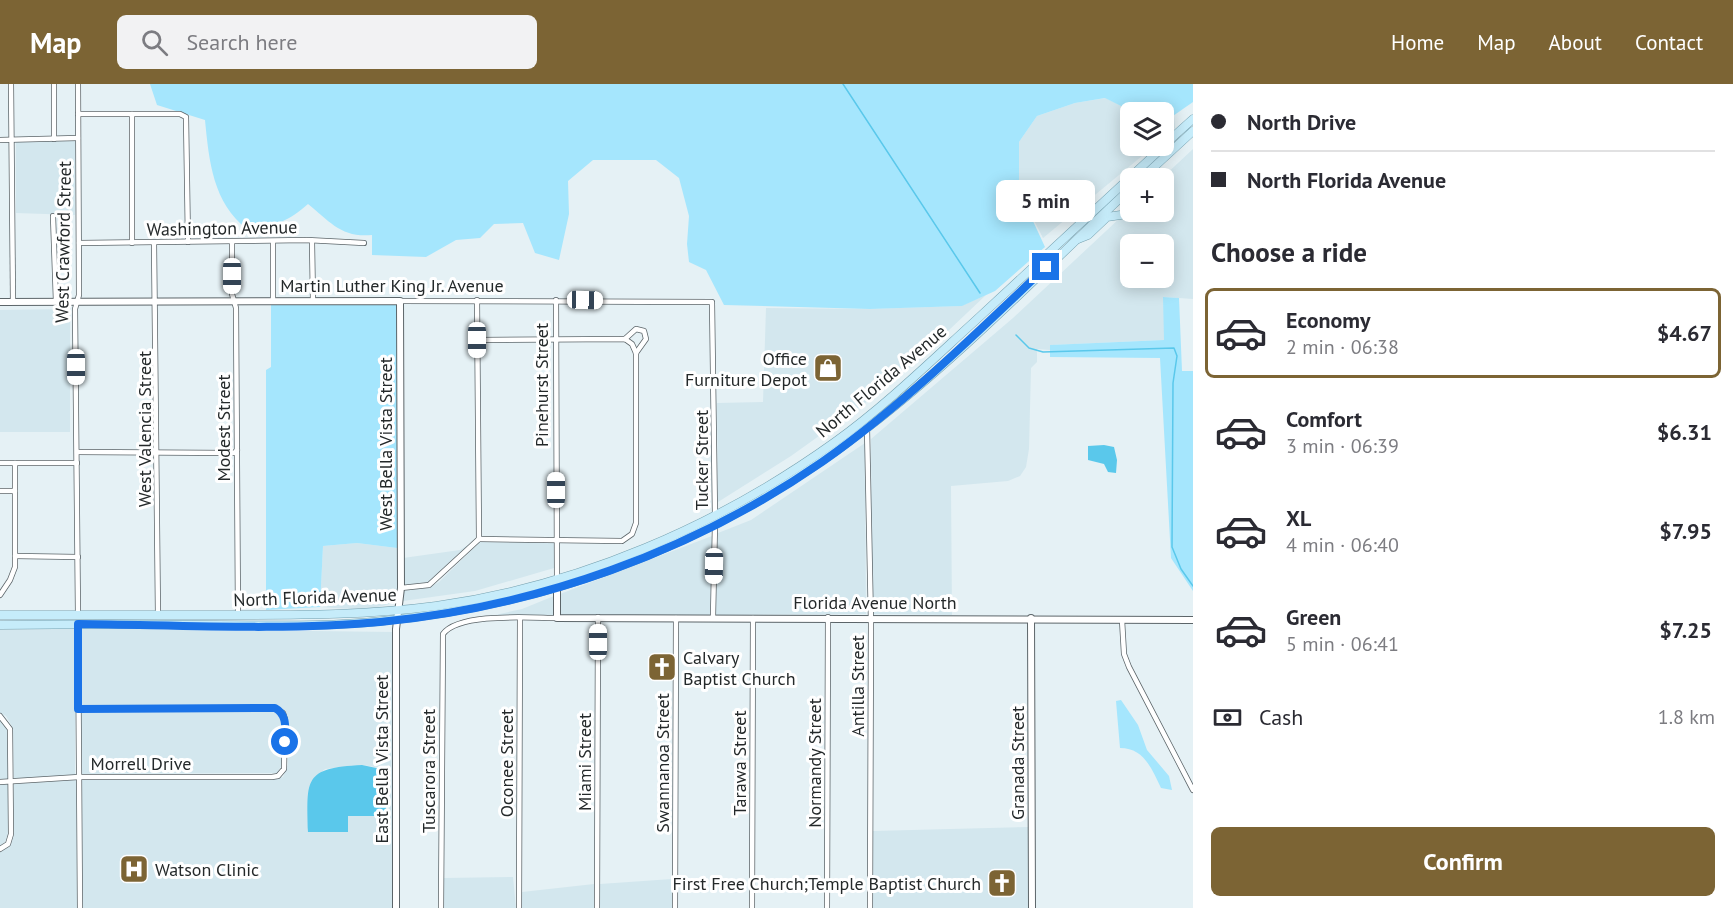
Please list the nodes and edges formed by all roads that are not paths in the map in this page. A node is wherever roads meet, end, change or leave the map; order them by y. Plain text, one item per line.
1 (12, 84) edge
2 (54, 84) edge
3 (78, 84) edge
4 (78, 114) junction
5 (132, 114) junction
6 (1193, 119) edge
7 (1193, 131) edge
8 (1174, 136) edge
9 (78, 138) junction
10 (54, 139) junction
11 (0, 140) edge
12 (12, 140) junction
13 (1152, 156) edge
14 (1153, 168) edge
15 (1120, 199) edge
16 (1120, 215) edge
17 (53, 216) dead end
18 (1074, 241) junction
19 (188, 242) junction
20 (232, 242) junction
21 (273, 242) junction
22 (79, 243) junction
23 (132, 243) junction
24 (154, 243) junction
25 (312, 243) junction
26 (364, 243) dead end
27 (1030, 269) junction
28 (313, 300) junction
29 (400, 300) junction
30 (477, 300) junction
31 (556, 300) junction
32 (156, 301) junction
33 (234, 301) junction
34 (273, 301) junction
35 (0, 302) edge
36 (13, 302) junction
37 (56, 302) junction
38 (77, 302) junction
39 (712, 302) joint
40 (966, 329) junction
41 (979, 330) junction
42 (556, 339) junction
43 (625, 339) junction
44 (477, 340) junction
45 (636, 353) junction
46 (918, 385) junction
47 (896, 393) junction
48 (867, 428) junction
49 (237, 450) junction
50 (837, 450) junction
51 (77, 452) junction
52 (157, 452) junction
53 (0, 463) edge
54 (15, 463) junction
55 (77, 463) junction
56 (0, 491) edge
57 (15, 491) junction
58 (715, 515) junction
59 (715, 526) junction
60 (479, 539) junction
61 (557, 541) junction
62 (15, 556) junction
63 (78, 557) junction
64 (557, 578) junction
65 (401, 588) junction
66 (557, 588) junction
67 (0, 595) edge
68 (399, 610) junction
69 (0, 615) edge
70 (238, 615) junction
71 (158, 616) junction
72 (598, 617) junction
73 (828, 617) junction
74 (869, 617) junction
75 (520, 618) junction
76 (557, 618) junction
77 (676, 618) junction
78 (713, 618) junction
79 (753, 618) junction
80 (1031, 618) junction
81 (78, 620) junction
82 (398, 620) junction
83 (1122, 620) junction
84 (1193, 620) edge
85 (0, 625) edge
86 (181, 625) junction
87 (78, 709) junction
88 (0, 716) edge
89 (79, 777) junction
90 (0, 782) edge
91 (11, 782) junction
92 (1193, 790) edge
93 (0, 849) edge
94 (80, 908) edge
95 (396, 908) edge
96 (441, 908) edge
97 (519, 908) edge
98 (597, 908) edge
99 (675, 908) edge
100 (752, 908) edge
101 (827, 908) edge
102 (870, 908) edge
103 (1032, 908) edge

1 - 12 street
2 - 10 street
3 - 4 street, West Crawford Street
4 - 5 street
4 - 9 street, West Crawford Street
5 - 19 street
5 - 23 street
6 - 8 main road, North Florida Avenue
7 - 14 main road
9 - 10 street
9 - 22 street, West Crawford Street
10 - 12 street
11 - 12 street
12 - 36 street
13 - 27 main road, North Florida Avenue
15 - 18 main road, North Florida Avenue
16 - 18 main road
17 - 37 street
18 - 41 main road, North Florida Avenue
19 - 20 street, Washington Avenue
19 - 24 street, Washington Avenue
20 - 21 street, Washington Avenue
20 - 33 street, Modest Street
21 - 25 street, Washington Avenue
21 - 34 street
22 - 23 street, Washington Avenue
22 - 38 street, West Crawford Street
23 - 24 street, Washington Avenue
24 - 32 street, West Valencia Street
25 - 26 street, Washington Avenue
25 - 28 street
27 - 40 main road, North Florida Avenue
27 - 41 main road
28 - 29 street, Martin Luther King Jr. Avenue
28 - 34 street, Martin Luther King Jr. Avenue
29 - 30 street, Martin Luther King Jr. Avenue
29 - 65 street, West Bella Vista Street
30 - 31 street, Martin Luther King Jr. Avenue
30 - 44 street
31 - 39 street, Martin Luther King Jr. Avenue
31 - 42 street, Pinehurst Street
32 - 33 street, Martin Luther King Jr. Avenue
32 - 38 street, Martin Luther King Jr. Avenue
32 - 52 street, West Valencia Street
33 - 34 street, Martin Luther King Jr. Avenue
33 - 49 street, Modest Street
35 - 36 street, Martin Luther King Jr. Avenue
36 - 37 street, Martin Luther King Jr. Avenue
37 - 38 street, Martin Luther King Jr. Avenue
38 - 51 street, West Crawford Street
39 - 58 street, Tucker Street
40 - 46 main road
40 - 47 main road, North Florida Avenue
41 - 46 main road, North Florida Avenue
42 - 43 street
42 - 44 street
42 - 61 street, Pinehurst Street
43 - 45 street
43 - 45 street
44 - 60 street
45 - 61 street
46 - 48 main road, North Florida Avenue
47 - 50 main road
47 - 58 main road, North Florida Avenue
48 - 50 main road, North Florida Avenue
48 - 74 street, Antilla Street
49 - 52 street
49 - 70 street, Modest Street
50 - 59 main road, North Florida Avenue
51 - 52 street
51 - 55 street, West Crawford Street
52 - 71 street, West Valencia Street
53 - 54 street
54 - 55 street
54 - 57 street
55 - 63 street, West Crawford Street
56 - 57 street
57 - 62 street
58 - 59 street, Tucker Street
58 - 64 main road, North Florida Avenue
59 - 66 main road, North Florida Avenue
59 - 78 street, Tucker Street
60 - 61 street
60 - 65 street
61 - 64 street, Pinehurst Street
62 - 63 street
62 - 67 street
63 - 81 street, West Crawford Street
64 - 68 main road, North Florida Avenue
65 - 68 street, West Bella Vista Street
66 - 76 street
66 - 82 main road, North Florida Avenue
68 - 70 main road, North Florida Avenue
68 - 82 street, East Bella Vista Street
69 - 81 main road, North Florida Avenue
70 - 71 main road, North Florida Avenue
70 - 86 main road
71 - 81 main road, North Florida Avenue
72 - 76 street, Florida Avenue North
72 - 77 street, Florida Avenue North
72 - 98 street, Miami Street
73 - 74 street, Florida Avenue North
73 - 79 street, Florida Avenue North
73 - 101 street, Normandy Street
74 - 80 street, Florida Avenue North
74 - 102 street, Antilla Street
75 - 76 street
75 - 96 street, Tuscarora Street
75 - 97 street, Oconee Street
77 - 78 street, Florida Avenue North
77 - 99 street, Swannanoa Street
78 - 79 street, Florida Avenue North
79 - 100 street, Tarawa Street
80 - 83 street, Florida Avenue North
80 - 103 street, Granada Street
81 - 85 main road
81 - 86 main road, North Florida Avenue
81 - 87 street, West Crawford Street
82 - 86 main road, North Florida Avenue
82 - 95 street, East Bella Vista Street
83 - 84 street, Florida Avenue North
83 - 92 street
87 - 89 street, West Crawford Street
87 - 89 street, Morrell Drive
88 - 91 street
89 - 91 street, Morrell Drive
89 - 94 street, West Crawford Street
90 - 91 street, Morrell Drive
91 - 93 street

